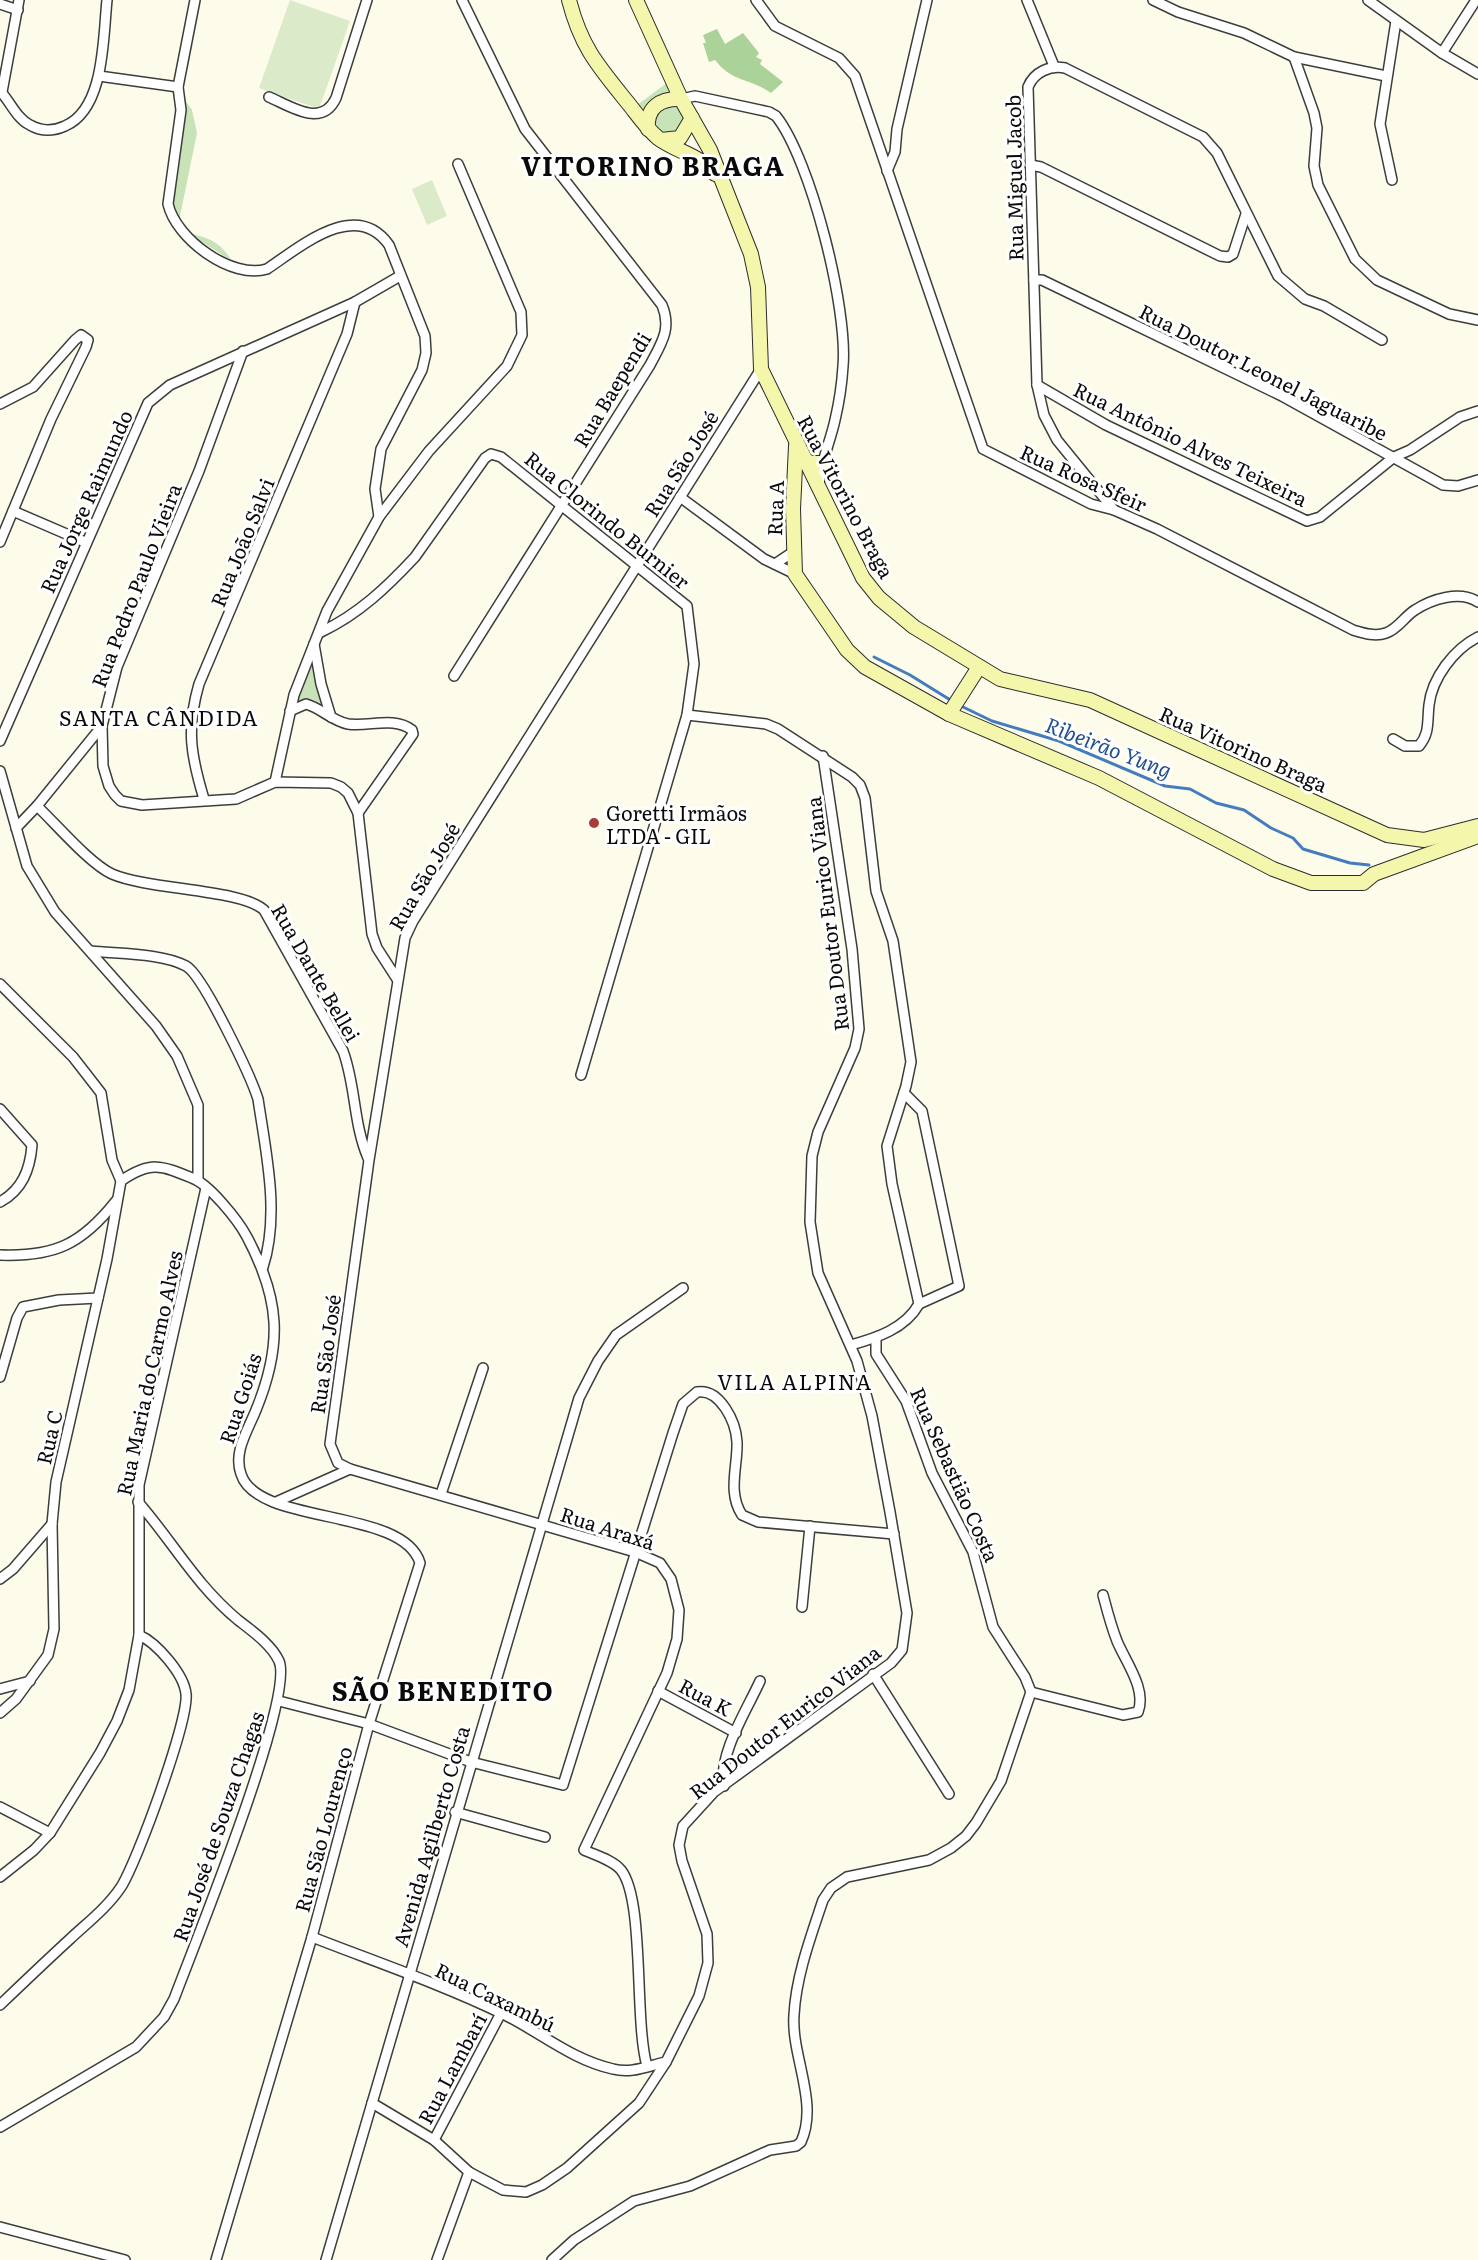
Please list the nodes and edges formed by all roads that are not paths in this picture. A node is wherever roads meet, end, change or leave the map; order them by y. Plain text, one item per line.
1 (19, 0) edge
2 (107, 0) edge
3 (195, 0) edge
4 (367, 0) edge
5 (462, 0) edge
6 (569, 0) edge
7 (636, 0) edge
8 (756, 0) edge
9 (927, 0) edge
10 (1027, 0) edge
11 (1153, 0) edge
12 (1368, 0) edge
13 (1476, 0) edge
14 (0, 4) edge
15 (18, 10) junction
16 (1396, 21) junction
17 (1442, 53) junction
18 (1294, 57) junction
19 (1054, 66) junction
20 (1478, 74) edge
21 (99, 76) junction
22 (1386, 76) junction
23 (178, 87) junction
24 (1, 92) edge
25 (269, 97) dead end
26 (681, 99) junction
27 (692, 118) junction
28 (648, 129) junction
29 (661, 140) junction
30 (458, 164) dead end
31 (1030, 165) junction
32 (887, 171) junction
33 (1392, 180) dead end
34 (723, 183) junction
35 (1246, 214) junction
36 (400, 276) junction
37 (1034, 280) junction
38 (355, 302) junction
39 (1478, 320) edge
40 (1382, 340) dead end
41 (243, 351) junction
42 (761, 369) junction
43 (1037, 385) junction
44 (0, 404) edge
45 (1478, 411) edge
46 (796, 444) junction
47 (1394, 457) junction
48 (803, 459) junction
49 (822, 463) junction
50 (1478, 480) edge
51 (795, 482) junction
52 (816, 485) junction
53 (680, 497) junction
54 (562, 503) junction
55 (1114, 510) junction
56 (13, 511) junction
57 (379, 517) junction
58 (0, 542) edge
59 (85, 542) junction
60 (793, 552) junction
61 (638, 564) junction
62 (775, 564) junction
63 (795, 574) junction
64 (1478, 602) edge
65 (321, 632) junction
66 (1478, 637) edge
67 (314, 643) junction
68 (979, 668) junction
69 (454, 676) dead end
70 (290, 711) junction
71 (951, 712) junction
72 (687, 715) junction
73 (331, 717) junction
74 (102, 726) junction
75 (1393, 739) dead end
76 (0, 741) edge
77 (823, 756) junction
78 (0, 771) edge
79 (275, 782) junction
80 (204, 799) junction
81 (37, 806) junction
82 (358, 813) junction
83 (1478, 826) edge
84 (16, 828) junction
85 (1472, 838) edge
86 (91, 951) junction
87 (397, 979) junction
88 (0, 984) edge
89 (580, 1075) dead end
90 (904, 1093) junction
91 (0, 1109) edge
92 (369, 1160) junction
93 (198, 1180) junction
94 (121, 1181) junction
95 (207, 1188) junction
96 (117, 1200) junction
97 (0, 1202) edge
98 (0, 1256) edge
99 (263, 1267) junction
100 (683, 1288) dead end
101 (98, 1298) junction
102 (919, 1305) junction
103 (876, 1338) junction
104 (851, 1345) junction
105 (876, 1354) junction
106 (857, 1360) junction
107 (483, 1368) dead end
108 (0, 1377) edge
109 (350, 1469) junction
110 (441, 1494) junction
111 (138, 1502) junction
112 (276, 1502) junction
113 (52, 1524) junction
114 (540, 1524) junction
115 (810, 1526) junction
116 (894, 1534) junction
117 (635, 1552) junction
118 (0, 1579) edge
119 (1103, 1595) dead end
120 (802, 1607) dead end
121 (139, 1635) junction
122 (873, 1674) junction
123 (30, 1681) junction
124 (760, 1681) dead end
125 (0, 1689) edge
126 (658, 1691) junction
127 (1031, 1692) junction
128 (279, 1701) junction
129 (0, 1713) edge
130 (369, 1724) junction
131 (736, 1733) junction
132 (471, 1762) junction
133 (724, 1786) junction
134 (949, 1794) dead end
135 (0, 1807) edge
136 (455, 1812) junction
137 (50, 1833) junction
138 (546, 1837) dead end
139 (0, 1876) edge
140 (312, 1937) junction
141 (408, 1974) junction
142 (0, 2005) edge
143 (501, 2013) junction
144 (666, 2062) junction
145 (647, 2066) junction
146 (372, 2103) junction
147 (2, 2126) edge
148 (434, 2140) junction
149 (469, 2172) junction
150 (0, 2227) edge
151 (125, 2260) edge
152 (216, 2260) edge
153 (326, 2260) edge
154 (437, 2260) edge
155 (552, 2260) edge

1 - 15 street
2 - 21 street
3 - 23 street
4 - 25 street
5 - 54 street, Rua Baependi
6 - 28 main road
7 - 26 main road, Rua Vitorino Braga
8 - 32 street, Rua Rosa Sfeir
9 - 32 street
10 - 19 street
11 - 18 street
12 - 16 street
13 - 17 street
14 - 15 street
15 - 24 street
16 - 17 street
16 - 22 street
17 - 20 street
18 - 22 street
18 - 39 street
19 - 31 street, Rua Miguel Jacob
19 - 35 street
21 - 23 street
21 - 24 street
22 - 33 street
23 - 36 street
26 - 27 main road, Rua Vitorino Braga
26 - 28 main road
26 - 49 street
27 - 29 main road
27 - 34 main road, Rua Vitorino Braga
28 - 29 main road
29 - 34 main road
30 - 57 street
31 - 35 street
31 - 37 street, Rua Miguel Jacob
32 - 55 street, Rua Rosa Sfeir
34 - 42 main road, Rua Vitorino Braga
35 - 40 street
36 - 38 street, Rua Jorge Raimundo
36 - 57 street
37 - 43 street, Rua Miguel Jacob
37 - 47 street, Rua Doutor Leonel Jaguaribe
38 - 41 street, Rua Jorge Raimundo
38 - 80 street, Rua João Salvi
41 - 59 street, Rua Jorge Raimundo
41 - 74 street, Rua Pedro Paulo Vieira
42 - 46 main road, Rua Vitorino Braga
42 - 53 street, Rua São José
43 - 47 street, Rua Antônio Alves Teixeira
43 - 55 street, Rua Miguel Jacob
44 - 56 street
45 - 47 street, Rua Antônio Alves Teixeira
46 - 48 main road, Rua Vitorino Braga
46 - 51 main road, Rua A
47 - 50 street, Rua Doutor Leonel Jaguaribe
48 - 49 main road
48 - 52 main road, Rua Vitorino Braga
49 - 52 street
49 - 52 street
51 - 52 main road
51 - 60 main road, Rua A
52 - 68 main road, Rua Vitorino Braga
53 - 61 street, Rua São José
53 - 62 street
54 - 61 street, Rua Clorindo Burnier
54 - 65 street, Rua Clorindo Burnier
54 - 69 street, Rua Baependi
55 - 64 street, Rua Rosa Sfeir
56 - 58 street
56 - 59 street
57 - 65 street
59 - 76 street, Rua Jorge Raimundo
60 - 62 street
60 - 63 main road, Rua A
61 - 72 street, Rua Clorindo Burnier
61 - 87 street, Rua São José
62 - 63 street
63 - 71 main road
65 - 67 street
66 - 75 street
67 - 70 street
67 - 73 street
68 - 71 main road
68 - 83 main road, Rua Vitorino Braga
70 - 73 street
70 - 79 street
71 - 85 main road
72 - 77 street
72 - 89 street, Rua Clorindo Burnier
73 - 82 street
74 - 80 street, Rua Pedro Paulo Vieira
74 - 81 street
77 - 90 street
77 - 104 street, Rua Doutor Eurico Viana
78 - 84 street
79 - 80 street, Rua Pedro Paulo Vieira
79 - 82 street, Rua Pedro Paulo Vieira
81 - 84 street
81 - 92 street, Rua Dante Bellei
82 - 87 street, Rua Pedro Paulo Vieira
84 - 86 street
86 - 93 street
86 - 99 street
87 - 92 street, Rua São José
88 - 94 street
90 - 102 street
90 - 102 street
91 - 97 street
92 - 109 street, Rua São José
93 - 94 street, Rua Goiás
93 - 95 street, Rua Goiás
94 - 96 street
95 - 99 street, Rua Goiás
95 - 111 street, Rua Maria do Carmo Alves
96 - 98 street
96 - 101 street, Rua C
99 - 112 street, Rua Goiás
100 - 114 street, Avenida Agilberto Costa
101 - 108 street
101 - 113 street, Rua C
102 - 103 street
103 - 104 street
103 - 105 street
104 - 106 street, Rua Doutor Eurico Viana
105 - 106 street
105 - 127 street, Rua Sebastião Costa
106 - 116 street, Rua Doutor Eurico Viana
107 - 110 street
109 - 110 street, Rua Araxá
109 - 112 street
110 - 114 street, Rua Araxá
111 - 121 street, Rua Maria do Carmo Alves
111 - 128 street, Rua José de Souza Chagas
112 - 130 street, Rua São Lourenço
113 - 118 street
113 - 123 street, Rua C
114 - 117 street, Rua Araxá
114 - 132 street, Avenida Agilberto Costa
115 - 116 street
115 - 117 street
115 - 120 street
116 - 122 street, Rua Doutor Eurico Viana
117 - 126 street, Rua Araxá
117 - 132 street
119 - 127 street
121 - 137 street, Rua Maria do Carmo Alves
121 - 142 street
122 - 133 street, Rua Doutor Eurico Viana
122 - 134 street
123 - 125 street
123 - 129 street, Rua C
124 - 131 street
126 - 131 street, Rua K
126 - 145 street, Rua Araxá
127 - 155 street
128 - 130 street
128 - 147 street, Rua José de Souza Chagas
130 - 132 street
130 - 140 street, Rua São Lourenço
131 - 133 street
132 - 136 street, Avenida Agilberto Costa
133 - 144 street, Rua Doutor Eurico Viana
135 - 137 street
136 - 138 street
136 - 141 street, Avenida Agilberto Costa
137 - 139 street, Rua Maria do Carmo Alves
140 - 141 street, Rua Caxambú
140 - 152 street, Rua São Lourenço
141 - 143 street, Rua Caxambú
141 - 146 street, Avenida Agilberto Costa
143 - 145 street, Rua Caxambú
143 - 148 street, Rua Lambarí
144 - 145 street, Rua Caxambú
144 - 149 street, Rua Doutor Eurico Viana
146 - 148 street, Rua Doutor Eurico Viana
146 - 153 street, Avenida Agilberto Costa
148 - 149 street, Rua Doutor Eurico Viana
149 - 154 street
150 - 151 street

